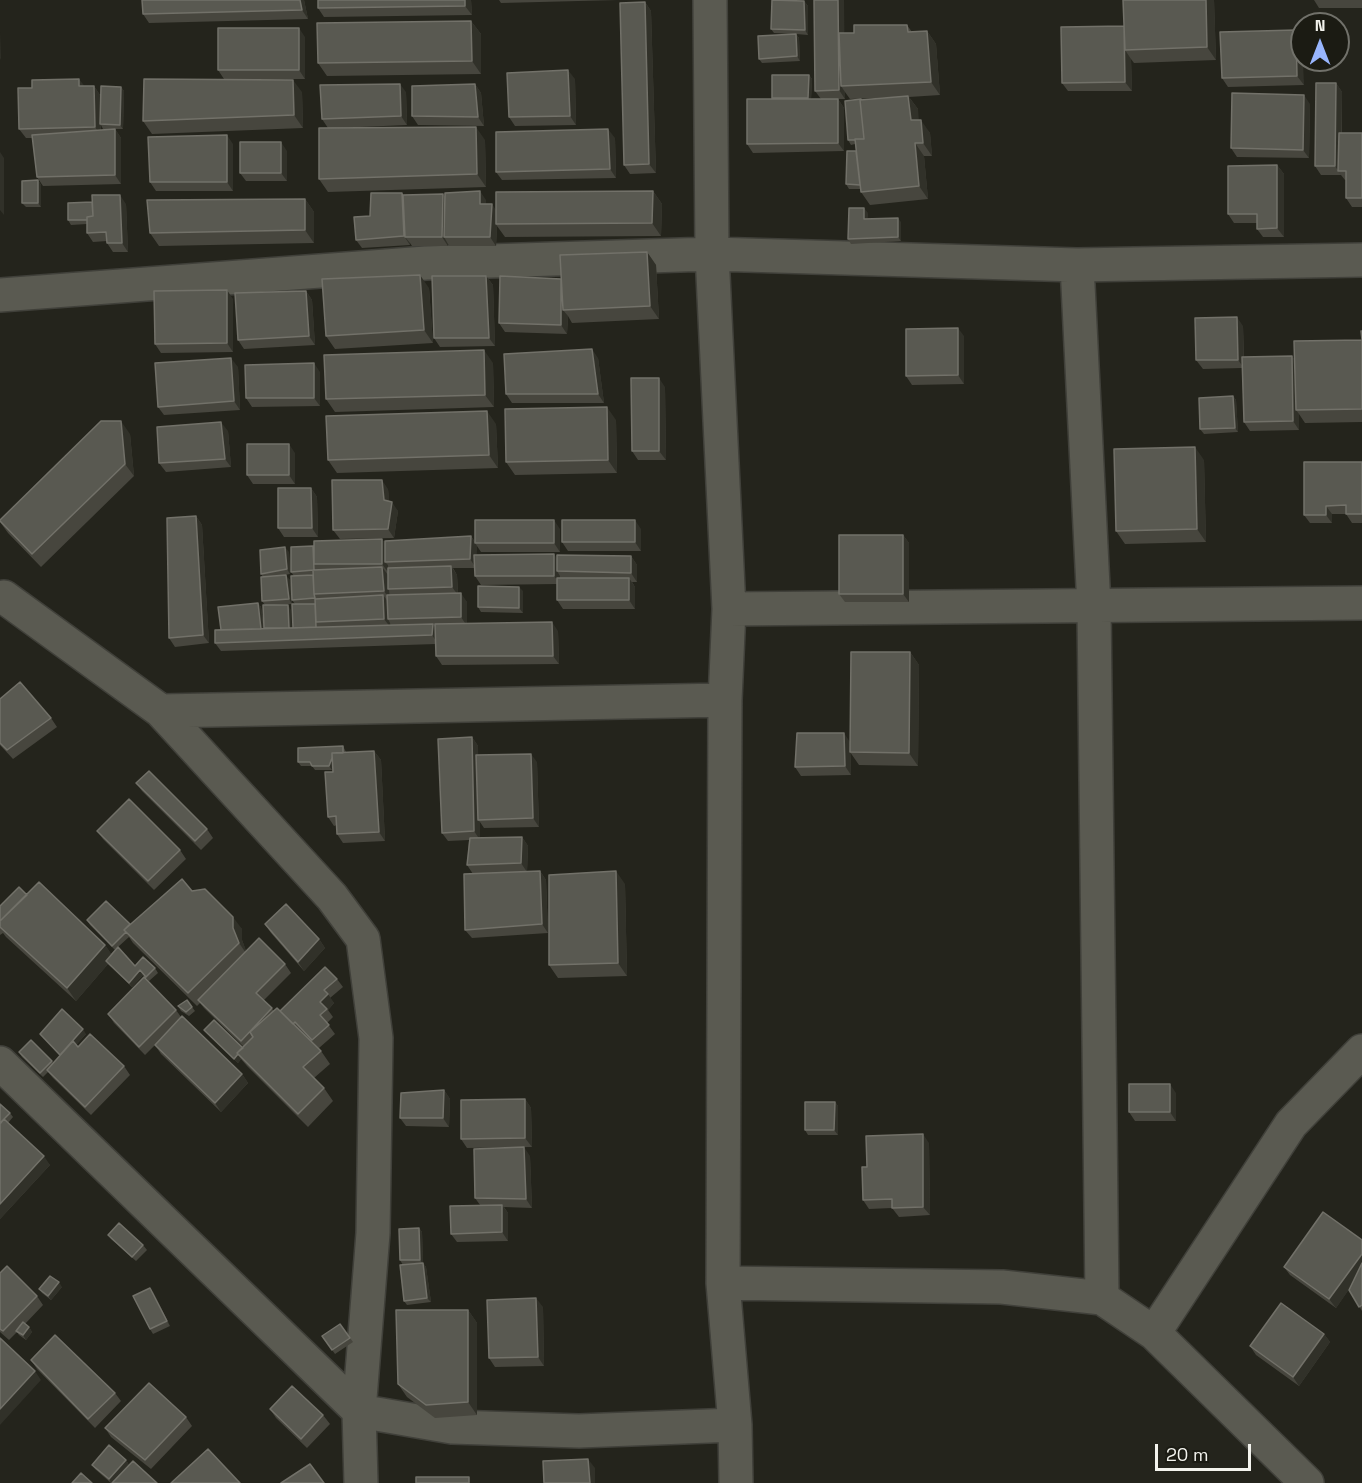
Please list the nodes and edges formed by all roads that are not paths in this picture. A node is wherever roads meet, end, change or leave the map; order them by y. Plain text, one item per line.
1 (710, 0) edge
2 (712, 254) junction
3 (1362, 260) edge
4 (1077, 265) junction
5 (0, 295) edge
6 (1, 597) edge
7 (1362, 603) edge
8 (1094, 607) junction
9 (729, 609) junction
10 (724, 700) junction
11 (161, 711) junction
12 (1362, 1051) edge
13 (0, 1063) edge
14 (723, 1283) junction
15 (1102, 1298) junction
16 (1154, 1333) junction
17 (359, 1411) junction
18 (735, 1425) junction
19 (361, 1483) edge
20 (736, 1483) edge
21 (1307, 1483) edge

1 - 2 street
2 - 4 street
2 - 5 street
2 - 9 street
3 - 4 street
4 - 8 street
6 - 11 street
7 - 8 street
8 - 9 street
8 - 15 street
9 - 10 street
10 - 11 street
10 - 14 street
11 - 17 street
12 - 16 street
13 - 17 street
14 - 15 street
14 - 18 street
15 - 16 street
16 - 21 street
17 - 18 street
17 - 19 street
18 - 20 street

